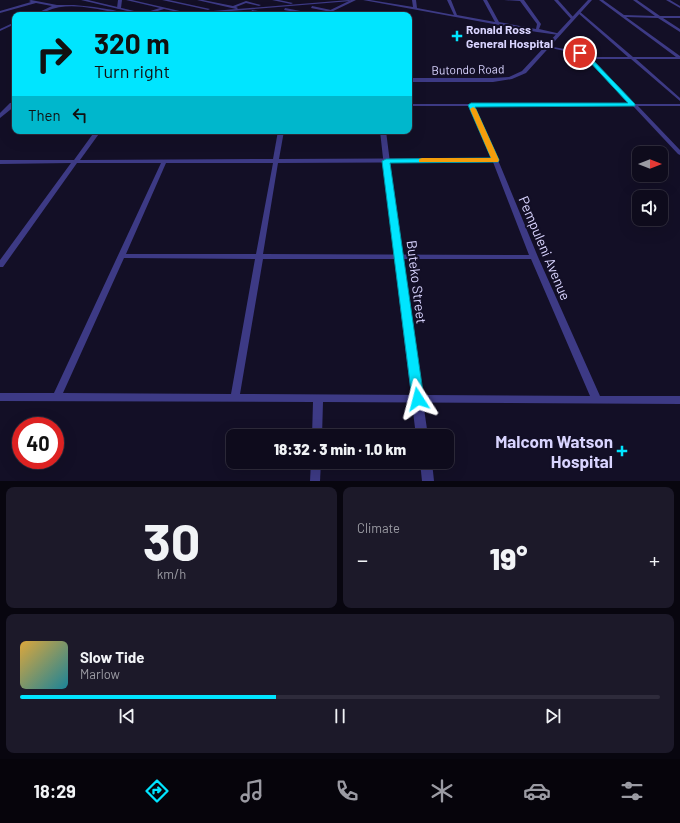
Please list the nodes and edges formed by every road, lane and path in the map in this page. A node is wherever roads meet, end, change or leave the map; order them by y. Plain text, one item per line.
1 (27, 0) edge
2 (83, 0) edge
3 (120, 0) edge
4 (128, 0) edge
5 (164, 0) edge
6 (187, 0) edge
7 (199, 0) edge
8 (238, 0) edge
9 (274, 0) edge
10 (310, 0) edge
11 (344, 0) edge
12 (365, 0) edge
13 (414, 0) edge
14 (449, 0) edge
15 (485, 0) edge
16 (506, 0) edge
17 (522, 0) edge
18 (556, 0) edge
19 (590, 0) edge
20 (601, 0) edge
21 (635, 0) edge
22 (668, 0) edge
23 (245, 1) edge
24 (352, 1) edge
25 (35, 2) junction
26 (178, 3) junction
27 (326, 3) junction
28 (56, 6) junction
29 (303, 6) junction
30 (342, 6) junction
31 (234, 7) junction
32 (272, 7) junction
33 (680, 7) edge
34 (119, 8) junction
35 (164, 8) junction
36 (242, 9) junction
37 (250, 9) junction
38 (415, 9) junction
39 (44, 11) joint
40 (216, 11) junction
41 (227, 11) junction
42 (331, 11) joint
43 (0, 12) edge
44 (49, 12) edge
45 (117, 12) edge
46 (135, 12) edge
47 (154, 12) edge
48 (186, 12) edge
49 (204, 12) edge
50 (222, 12) joint
51 (262, 12) edge
52 (300, 12) edge
53 (579, 12) junction
54 (456, 16) junction
55 (623, 16) junction
56 (659, 17) junction
57 (680, 17) edge
58 (573, 19) junction
59 (12, 24) edge
60 (12, 24) edge
61 (498, 24) junction
62 (0, 26) edge
63 (0, 30) edge
64 (537, 31) junction
65 (680, 31) edge
66 (559, 34) junction
67 (548, 47) junction
68 (589, 58) junction
69 (633, 58) junction
70 (680, 58) edge
71 (412, 80) edge
72 (680, 100) edge
73 (412, 105) edge
74 (471, 105) junction
75 (633, 105) junction
76 (680, 105) edge
77 (12, 106) edge
78 (0, 116) edge
79 (96, 134) edge
80 (281, 134) edge
81 (383, 134) edge
82 (680, 153) edge
83 (495, 160) junction
84 (386, 161) junction
85 (0, 162) edge
86 (75, 162) junction
87 (164, 162) junction
88 (276, 162) junction
89 (122, 256) junction
90 (259, 257) junction
91 (398, 257) junction
92 (534, 257) junction
93 (0, 265) edge
94 (0, 397) edge
95 (57, 397) junction
96 (235, 398) junction
97 (318, 398) junction
98 (418, 399) junction
99 (597, 400) junction
100 (680, 400) edge
101 (317, 429) edge
102 (421, 429) edge
103 (316, 469) edge
104 (427, 469) edge
105 (315, 481) edge
106 (428, 481) edge

1 - 25 street
2 - 34 street
3 - 34 street
4 - 35 street
5 - 26 street
6 - 26 street
7 - 31 street
8 - 23 street
9 - 29 street
10 - 27 street
11 - 24 street
12 - 38 street
13 - 38 street
14 - 54 street
15 - 61 street
16 - 17 street
17 - 64 street
18 - 58 street
19 - 53 street, Butondo Road
20 - 55 street
21 - 56 street
22 - 33 street
23 - 31 street
23 - 32 street
23 - 37 street
24 - 27 street
24 - 30 street
25 - 28 street
25 - 43 street
26 - 35 street
26 - 40 street
27 - 29 street
27 - 30 street
28 - 39 street
28 - 45 street
29 - 32 street
29 - 42 street
30 - 42 street
31 - 36 street
31 - 41 street
32 - 37 street
32 - 52 street
34 - 46 street
35 - 47 street
35 - 48 street
36 - 37 street
36 - 41 street
37 - 51 street
38 - 54 street
39 - 44 street
40 - 49 street
40 - 50 street
41 - 50 street
53 - 58 street, Butondo Road
53 - 69 street
54 - 61 street
55 - 56 street
55 - 70 street
56 - 57 street
56 - 65 street
58 - 66 street, Butondo Road
59 - 62 street
60 - 63 street
61 - 64 street
64 - 66 street
66 - 67 street, Butondo Road
67 - 68 street
67 - 71 street, Butondo Road
68 - 69 street
68 - 75 street
69 - 70 street
69 - 72 street
73 - 74 street
74 - 75 street
74 - 83 street, Pempuleni Avenue
75 - 76 street
75 - 82 street
77 - 78 street
79 - 86 street
80 - 88 street
81 - 84 street, Buteko Street
83 - 84 street
83 - 92 street, Pempuleni Avenue
84 - 88 street
84 - 91 street, Buteko Street
85 - 86 street
86 - 87 street
86 - 93 street
87 - 88 street
87 - 89 street
88 - 90 street
89 - 90 street
89 - 95 street
90 - 91 street
90 - 96 street
91 - 92 street
91 - 98 street, Buteko Street
92 - 99 street, Pempuleni Avenue
94 - 95 street
95 - 96 street
96 - 97 street
97 - 98 street
97 - 101 street
98 - 99 street
98 - 102 street, Buteko Street
99 - 100 street
103 - 105 street
104 - 106 street

